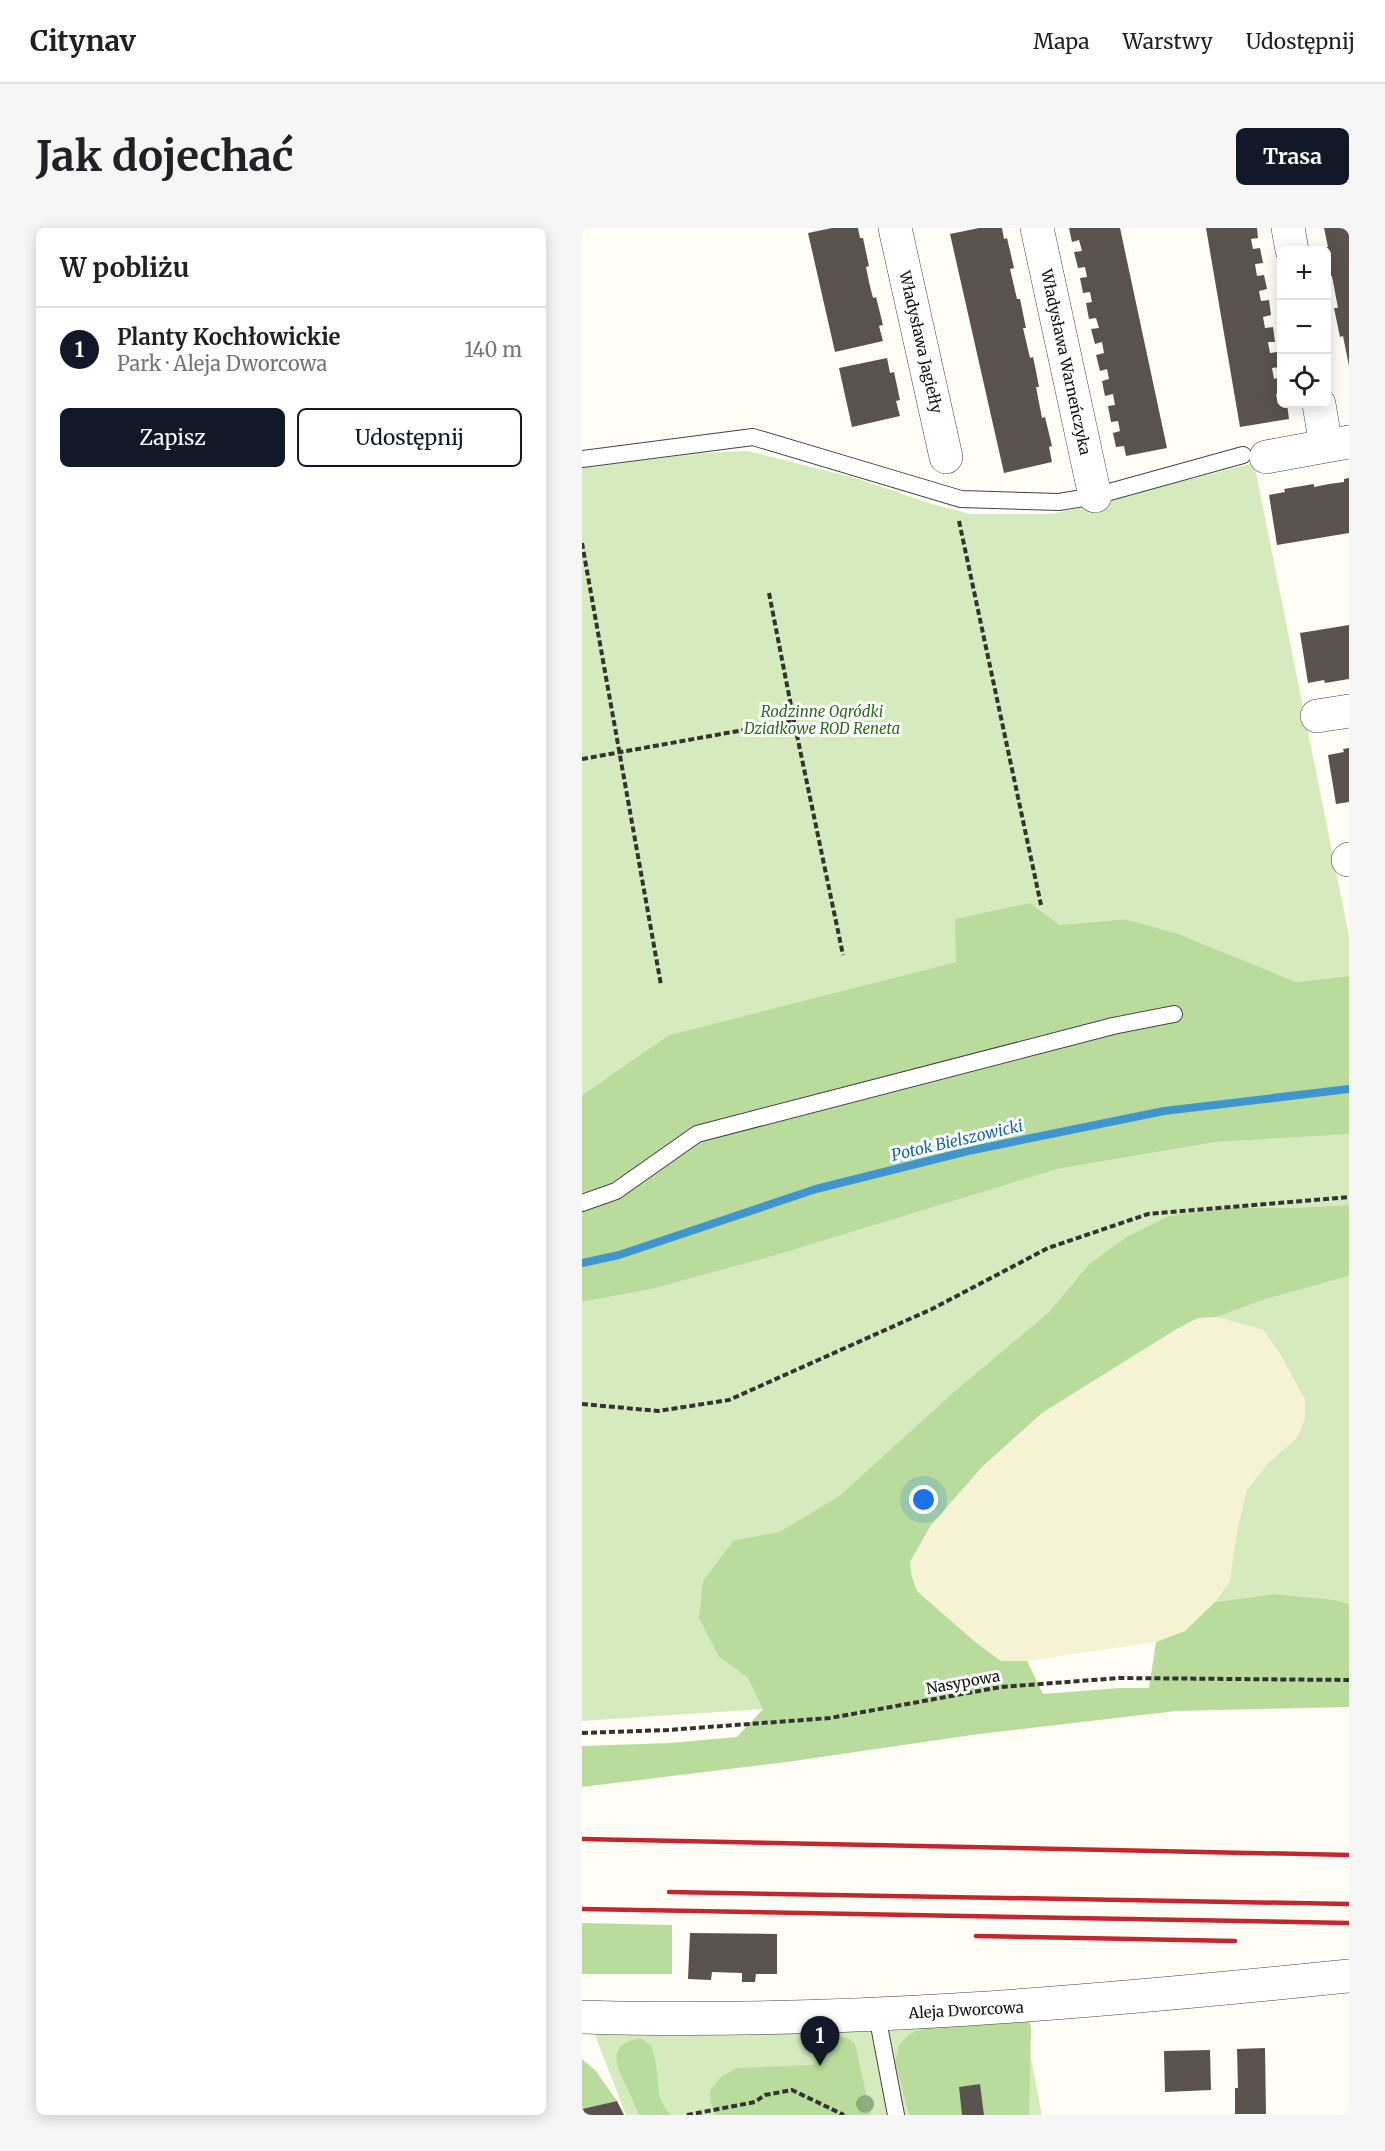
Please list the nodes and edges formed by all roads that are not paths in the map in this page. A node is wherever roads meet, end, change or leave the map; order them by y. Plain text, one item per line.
1 (895, 228) edge
2 (1037, 228) edge
3 (1288, 228) edge
4 (1291, 246) edge
5 (1321, 408) edge
6 (1337, 444) edge
7 (1254, 456) joint
8 (946, 457) dead end
9 (582, 459) edge
10 (1095, 496) junction
11 (1349, 711) edge
12 (1317, 716) dead end
13 (1174, 1014) dead end
14 (582, 1203) edge
15 (1349, 1976) edge
16 (877, 2015) junction
17 (582, 2017) edge
18 (896, 2115) edge

1 - 8 street, Władysława Jagiełły
2 - 10 street, Władysława Warneńczyka
3 - 4 street
5 - 6 street
6 - 7 street
7 - 10 lane
9 - 10 lane
11 - 12 street
13 - 14 lane
15 - 16 street, Aleja Dworcowa
16 - 17 street, Aleja Dworcowa
16 - 18 lane

